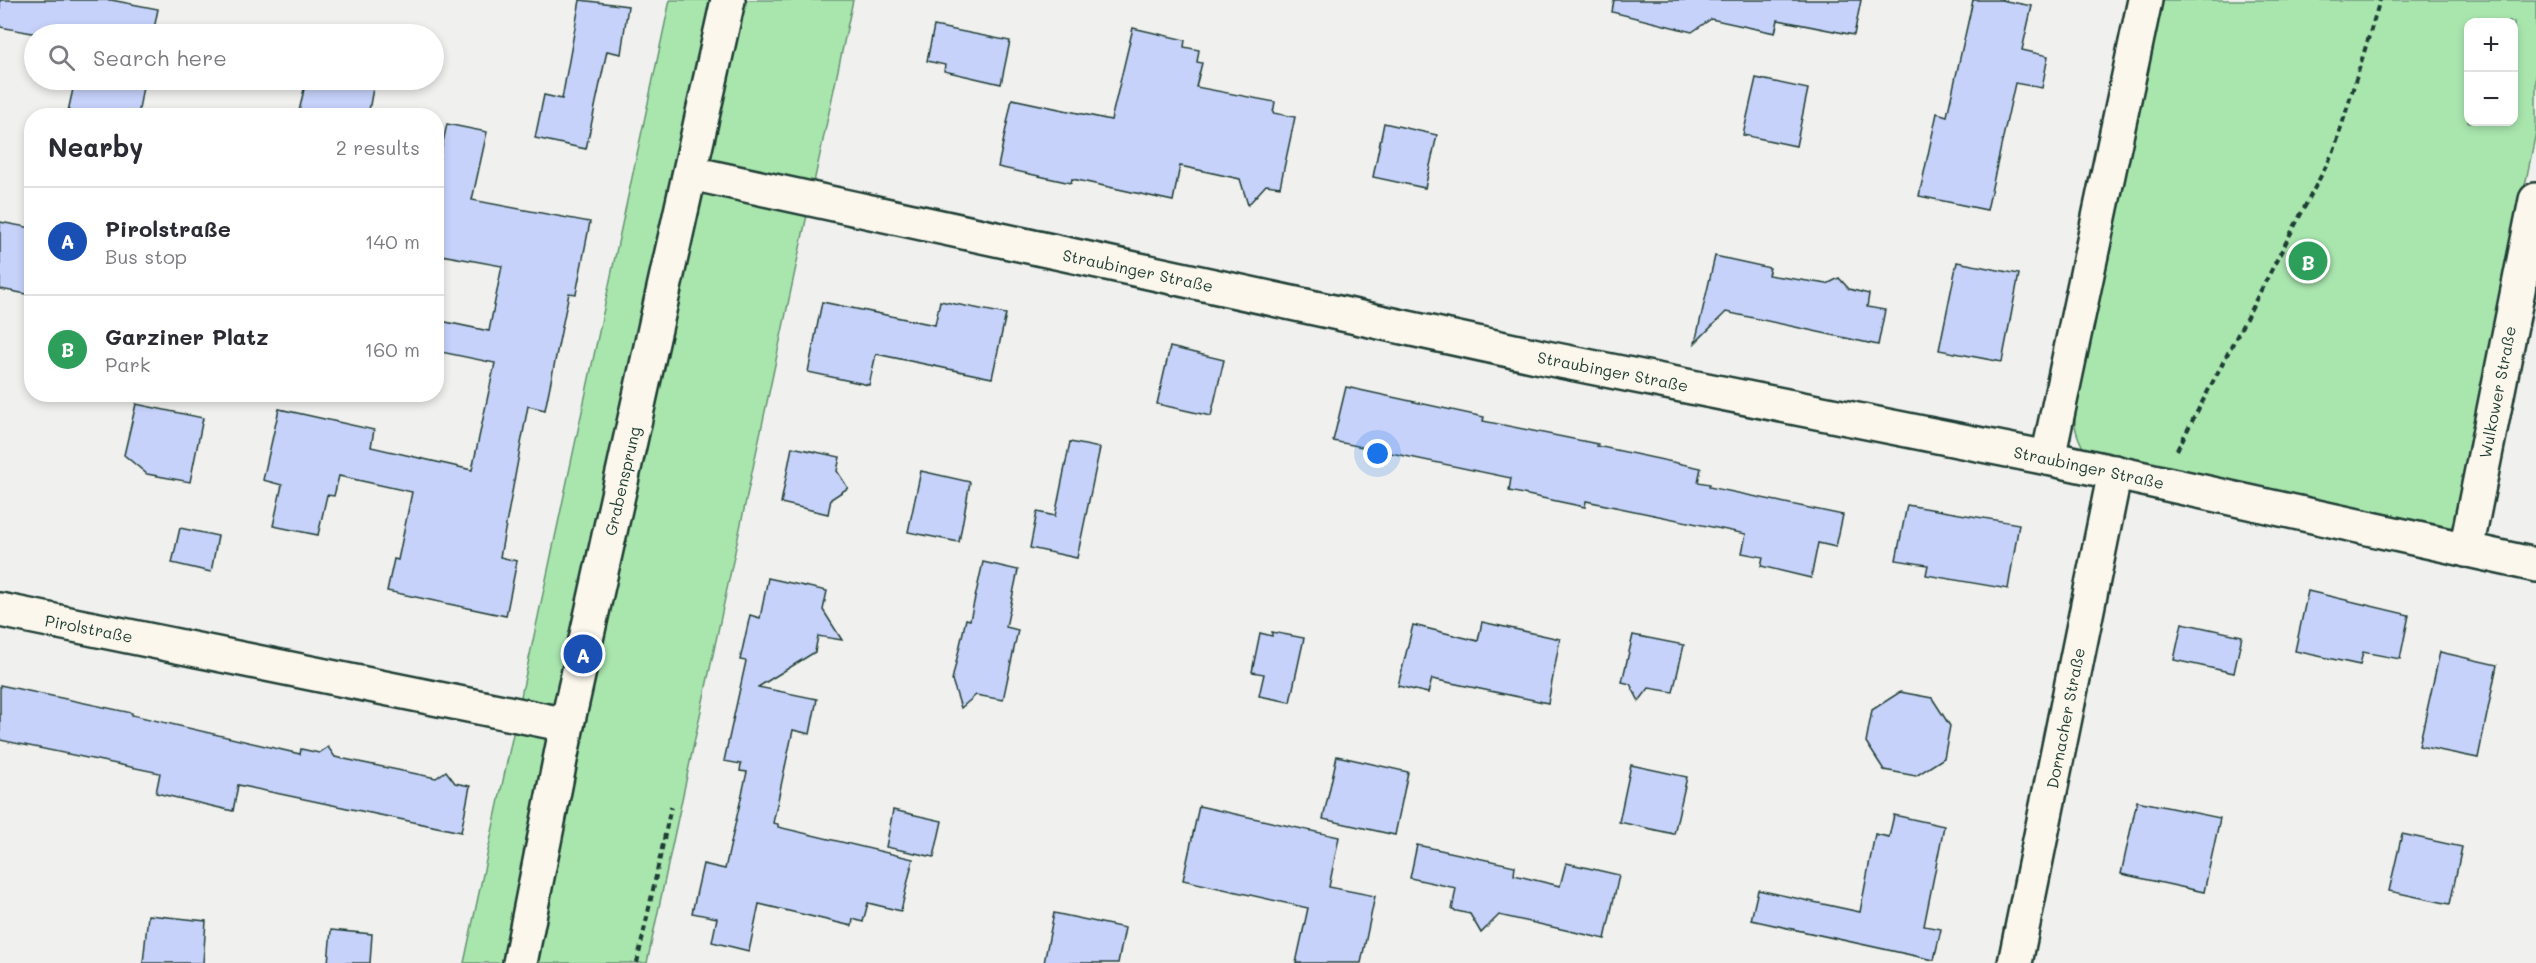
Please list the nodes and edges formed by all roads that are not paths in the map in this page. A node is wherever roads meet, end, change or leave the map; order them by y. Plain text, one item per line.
1 (728, 0) edge
2 (2145, 0) edge
3 (691, 173) junction
4 (2536, 200) edge
5 (2048, 458) junction
6 (2115, 472) junction
7 (2466, 550) junction
8 (2536, 565) edge
9 (0, 610) edge
10 (567, 726) junction
11 (520, 963) edge
12 (2015, 963) edge

1 - 3 street, Grabensprung
2 - 5 street
3 - 5 street, Straubinger Straße
3 - 10 street, Grabensprung
4 - 7 street, Wulkower Straße
5 - 6 street, Straubinger Straße
6 - 7 street, Straubinger Straße
6 - 12 street, Dornacher Straße
7 - 8 street, Straubinger Straße
9 - 10 street, Pirolstraße
10 - 11 street, Grabensprung

